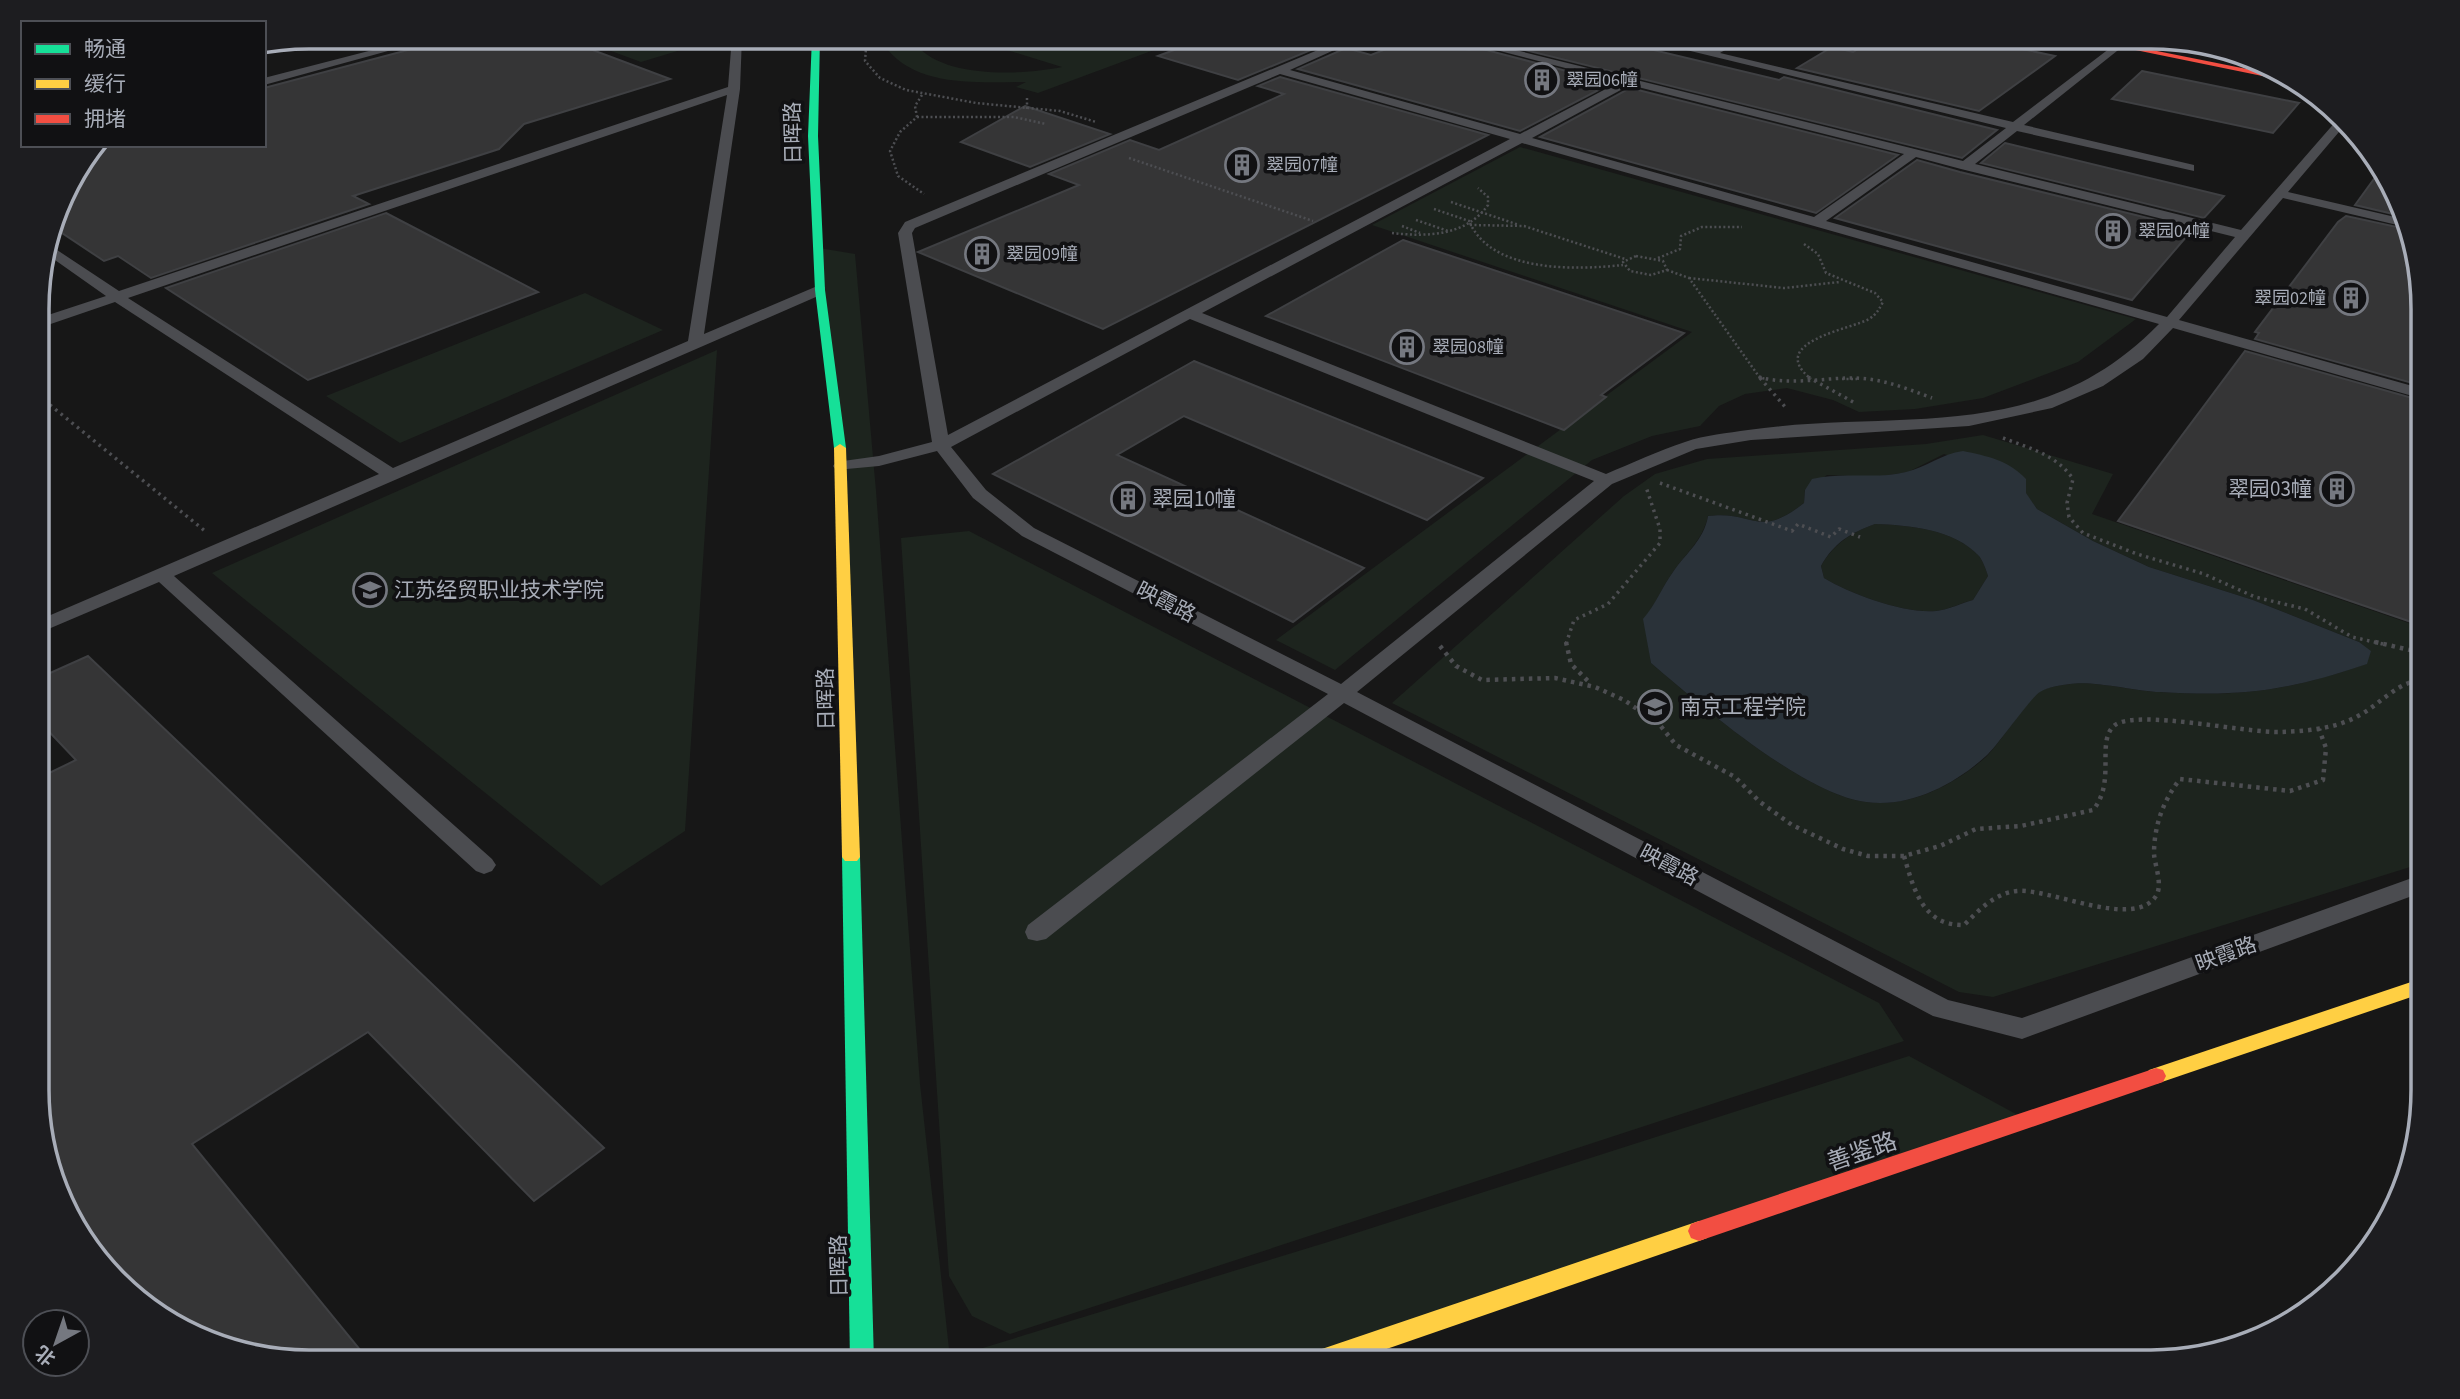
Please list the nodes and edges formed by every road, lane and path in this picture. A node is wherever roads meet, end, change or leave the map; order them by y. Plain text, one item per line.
1 (389, 49) edge
2 (736, 49) edge
3 (816, 49) edge
4 (865, 49) edge
5 (1329, 49) edge
6 (1498, 49) edge
7 (1689, 49) edge
8 (1719, 49) edge
9 (2113, 49) edge
10 (2141, 49) edge
11 (1710, 54) junction
12 (2244, 67) edge
13 (1279, 70) junction
14 (266, 81) edge
15 (1629, 82) junction
16 (734, 89) junction
17 (922, 95) junction
18 (1027, 97) dead end
19 (1027, 109) junction
20 (917, 117) junction
21 (1046, 124) dead end
22 (2015, 127) junction
23 (2337, 127) edge
24 (1129, 132) junction
25 (1518, 140) junction
26 (1095, 146) junction
27 (1913, 153) junction
28 (1965, 166) junction
29 (2190, 168) dead end
30 (1448, 177) junction
31 (1419, 192) junction
32 (2278, 193) junction
33 (1404, 200) junction
34 (949, 207) junction
35 (1816, 221) junction
36 (2395, 221) edge
37 (1471, 223) junction
38 (1357, 224) junction
39 (1524, 226) junction
40 (1752, 229) dead end
41 (1343, 232) junction
42 (2243, 234) junction
43 (1801, 242) dead end
44 (55, 254) edge
45 (1658, 258) junction
46 (1625, 259) junction
47 (1623, 265) junction
48 (1689, 278) dead end
49 (1844, 282) junction
50 (820, 289) junction
51 (117, 297) junction
52 (1188, 313) junction
53 (49, 320) edge
54 (2170, 322) junction
55 (695, 344) junction
56 (1760, 378) dead end
57 (2411, 391) edge
58 (49, 404) edge
59 (1899, 428) junction
60 (1806, 431) junction
61 (941, 445) junction
62 (842, 466) junction
63 (1641, 472) junction
64 (392, 475) junction
65 (1606, 480) junction
66 (1860, 537) dead end
67 (2095, 539) dead end
68 (225, 547) junction
69 (161, 574) junction
70 (49, 623) edge
71 (1423, 630) junction
72 (2411, 650) edge
73 (2411, 682) edge
74 (1595, 687) junction
75 (1343, 694) junction
76 (2319, 729) junction
77 (1904, 856) junction
78 (484, 865) dead end
79 (2411, 887) edge
80 (1037, 932) dead end
81 (2411, 989) edge
82 (862, 1350) edge
83 (1351, 1350) edge

1 - 14 lane
2 - 16 lane
3 - 50 street, 日晖路
4 - 17 path
5 - 13 lane
6 - 15 lane
7 - 11 lane
8 - 11 lane
9 - 22 lane
10 - 12 street
11 - 22 lane
13 - 24 lane
13 - 25 lane
15 - 25 lane
15 - 27 lane
16 - 51 lane
16 - 55 lane
17 - 19 path
17 - 20 path
18 - 19 path
19 - 24 path
20 - 21 path
20 - 34 path
22 - 28 lane
22 - 29 lane
23 - 32 lane
24 - 26 lane
25 - 30 lane
25 - 35 lane
26 - 34 lane
26 - 41 path
27 - 28 lane
27 - 35 lane
28 - 42 lane
30 - 31 lane
30 - 37 path
31 - 33 lane
31 - 39 path
32 - 36 lane
32 - 42 lane
33 - 37 path
33 - 38 lane
34 - 61 lane
35 - 54 lane
37 - 38 path
37 - 39 path
37 - 47 path
38 - 41 lane
39 - 46 path
40 - 45 path
41 - 52 lane
42 - 54 lane
43 - 49 path
44 - 51 lane
45 - 46 path
45 - 47 path
46 - 47 path
48 - 49 path
49 - 59 path
50 - 55 lane
50 - 62 street, 日晖路
51 - 53 lane
51 - 64 lane
52 - 61 lane
52 - 65 lane
54 - 57 lane
54 - 59 lane
55 - 64 lane
56 - 60 path
58 - 68 path
59 - 60 lane
60 - 63 lane
61 - 62 lane
61 - 75 lane, 映霞路
62 - 82 street, 日晖路
63 - 65 lane
63 - 66 path
63 - 74 path
64 - 68 lane
65 - 71 lane
67 - 72 path
68 - 69 lane
69 - 70 lane
69 - 78 lane
71 - 74 path
71 - 75 lane
73 - 76 path
74 - 77 path
75 - 79 lane, 映霞路
75 - 80 lane
76 - 77 path
76 - 77 path
81 - 83 street, 善鉴路

